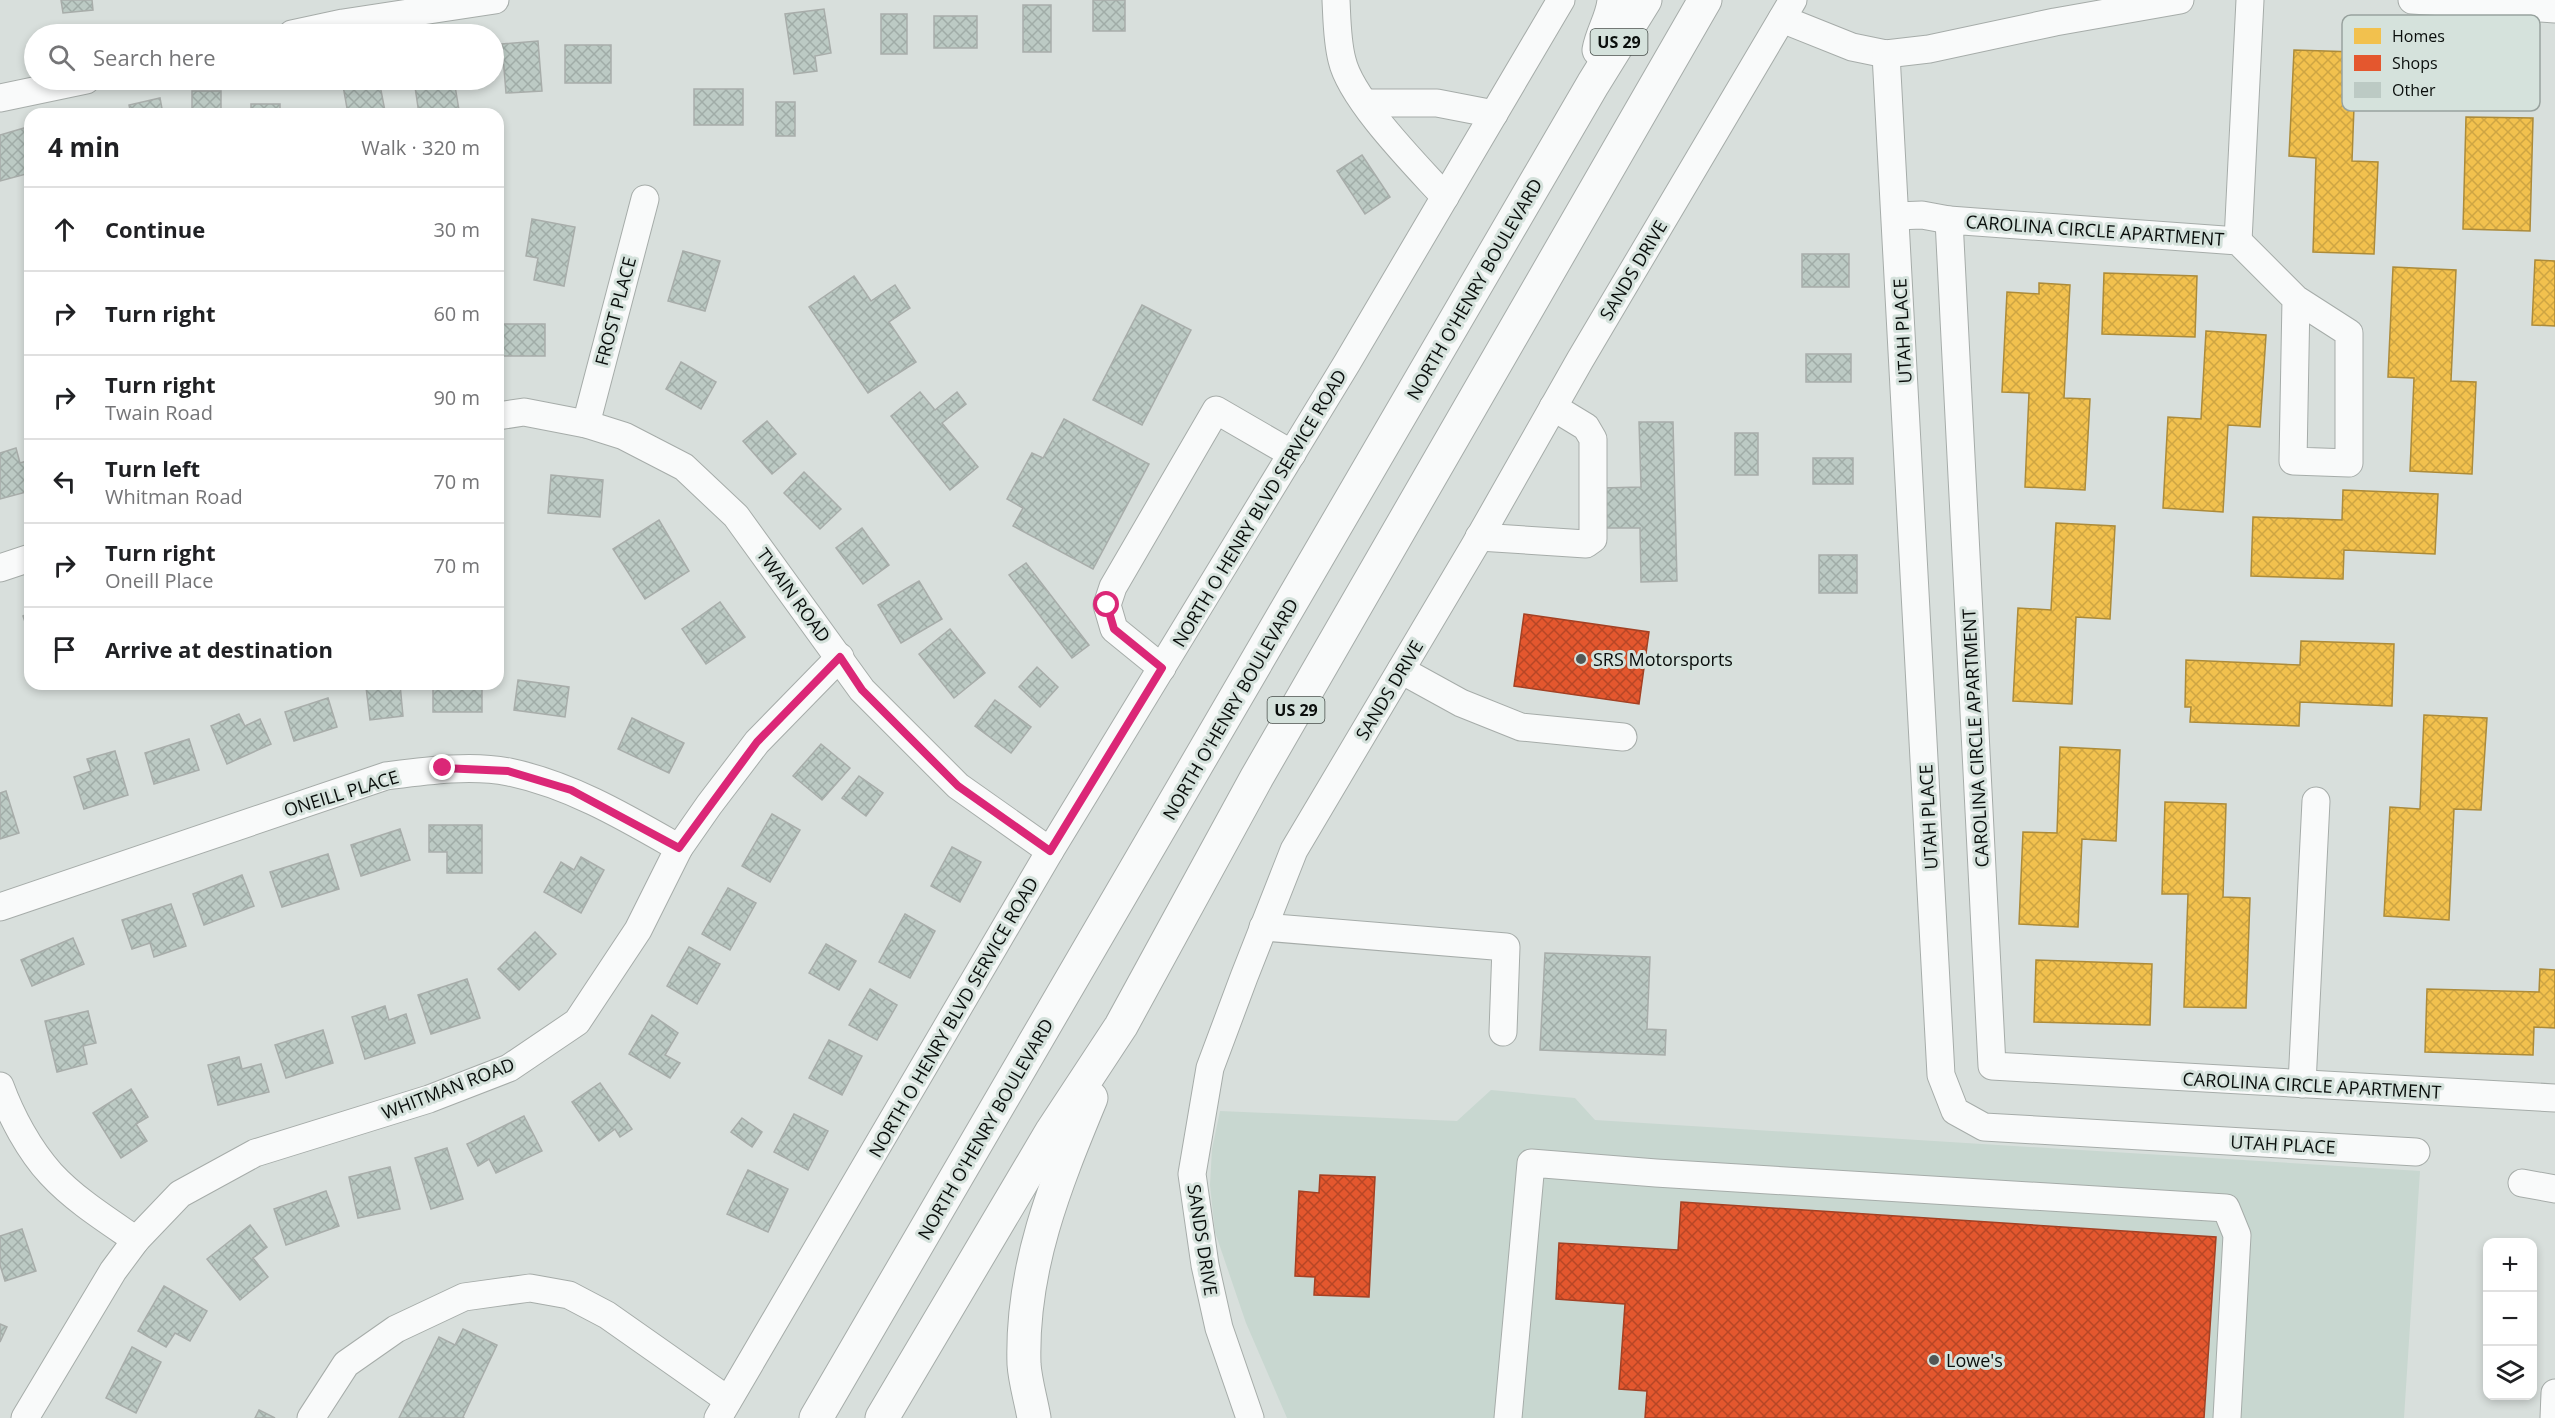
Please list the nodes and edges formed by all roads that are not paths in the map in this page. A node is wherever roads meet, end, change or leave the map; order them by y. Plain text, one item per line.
1 (495, 0) edge
2 (1335, 0) edge
3 (1561, 0) edge
4 (1614, 0) edge
5 (1645, 0) edge
6 (1705, 0) edge
7 (2180, 0) edge
8 (2250, 0) edge
9 (2412, 0) edge
10 (2467, 2) edge
11 (1787, 9) edge
12 (2555, 9) edge
13 (344, 12) edge
14 (316, 24) edge
15 (1886, 54) junction
16 (1593, 84) junction
17 (38, 90) edge
18 (0, 98) edge
19 (1365, 103) junction
20 (1494, 114) junction
21 (1445, 197) junction
22 (645, 199) dead end
23 (1896, 216) junction
24 (1949, 220) junction
25 (2238, 241) junction
26 (2296, 299) junction
27 (1553, 407) junction
28 (504, 415) edge
29 (586, 424) junction
30 (1292, 454) junction
31 (1479, 537) junction
32 (24, 560) edge
33 (0, 568) edge
34 (840, 657) junction
35 (1162, 668) junction
36 (1401, 670) junction
37 (1623, 737) dead end
38 (2316, 801) dead end
39 (679, 848) junction
40 (1050, 851) junction
41 (0, 907) edge
42 (1263, 927) junction
43 (1121, 1026) junction
44 (1503, 1032) dead end
45 (2302, 1084) junction
46 (0, 1086) edge
47 (2555, 1098) edge
48 (2416, 1152) dead end
49 (2522, 1183) dead end
50 (2555, 1188) edge
51 (136, 1239) junction
52 (2555, 1393) edge
53 (723, 1409) edge
54 (25, 1418) edge
55 (311, 1418) edge
56 (816, 1418) edge
57 (882, 1418) edge
58 (1034, 1418) edge
59 (1250, 1418) edge
60 (1508, 1418) edge
61 (2227, 1418) edge
62 (2554, 1418) edge

1 - 13 street
2 - 19 street
3 - 20 street, NORTH O HENRY BLVD SERVICE ROAD
4 - 16 highway
5 - 16 highway, NORTH O'HENRY BOULEVARD / US 29
6 - 43 highway, US 29
7 - 15 street
8 - 25 street
9 - 10 street
10 - 12 street
11 - 15 street
11 - 27 street, SANDS DRIVE
13 - 14 street
15 - 23 street, UTAH PLACE
16 - 56 highway, NORTH O'HENRY BOULEVARD / US 29
17 - 18 street
19 - 20 street
19 - 21 street
20 - 21 street, NORTH O HENRY BLVD SERVICE ROAD
21 - 30 street, NORTH O HENRY BLVD SERVICE ROAD
22 - 29 street, FROST PLACE
23 - 24 street
23 - 48 street, UTAH PLACE
24 - 25 street, CAROLINA CIRCLE APARTMENT
24 - 45 street, CAROLINA CIRCLE APARTMENT
25 - 26 street, CAROLINA CIRCLE APARTMENT
26 - 26 street, CAROLINA CIRCLE APARTMENT
27 - 31 street, SANDS DRIVE
27 - 31 street
28 - 29 street, TWAIN ROAD
29 - 34 street, TWAIN ROAD
30 - 35 street, NORTH O HENRY BLVD SERVICE ROAD
30 - 35 street
31 - 36 street, SANDS DRIVE
32 - 33 street
34 - 39 street, WHITMAN ROAD
34 - 40 street, TWAIN ROAD
35 - 40 street, NORTH O HENRY BLVD SERVICE ROAD
36 - 37 street
36 - 42 street, SANDS DRIVE
38 - 45 street
39 - 41 street, ONEILL PLACE
39 - 51 street, WHITMAN ROAD
40 - 53 street, NORTH O HENRY BLVD SERVICE ROAD
42 - 44 street
42 - 59 street, SANDS DRIVE
43 - 57 highway, US 29
43 - 58 highway
45 - 47 street, CAROLINA CIRCLE APARTMENT
46 - 51 street
49 - 50 street
51 - 54 street, WHITMAN ROAD
52 - 62 street
53 - 55 street
60 - 61 street

